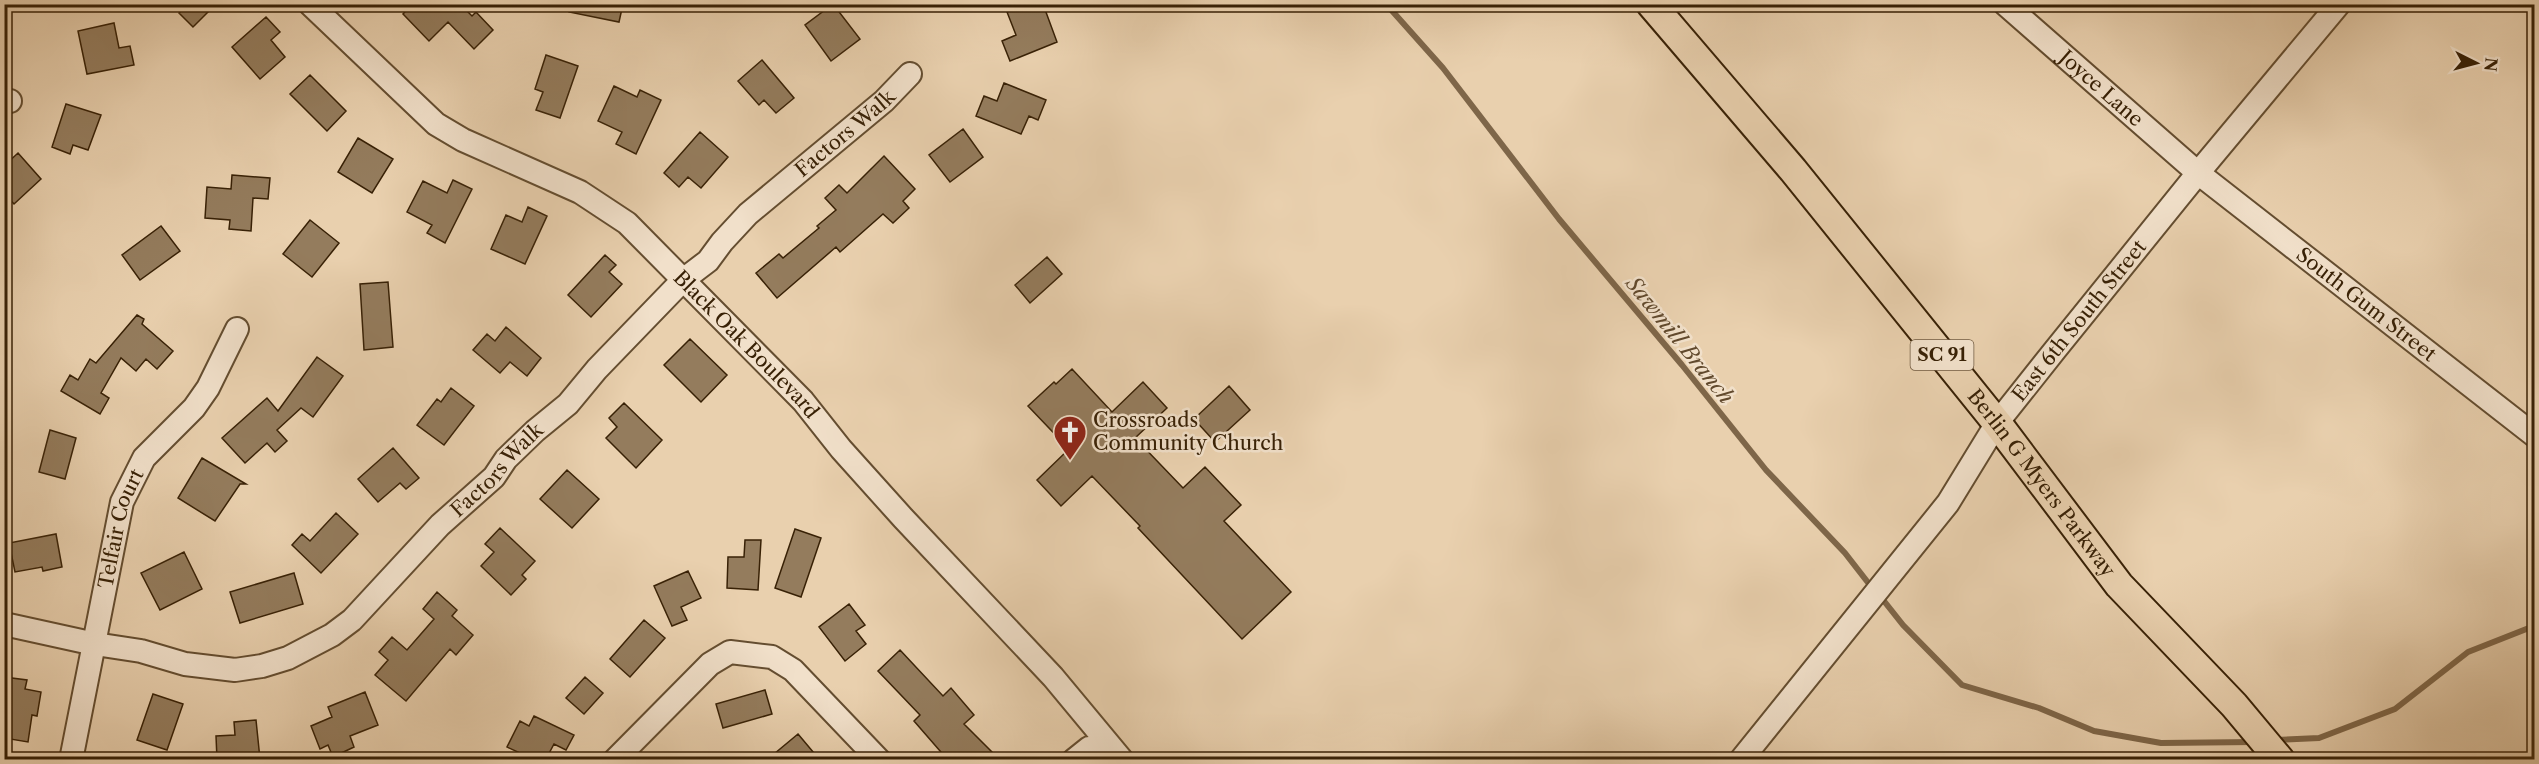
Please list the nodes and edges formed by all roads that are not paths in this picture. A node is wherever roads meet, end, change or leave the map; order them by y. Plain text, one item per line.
1 (310, 4) edge
2 (1650, 4) edge
3 (2004, 4) edge
4 (2339, 4) edge
5 (910, 74) dead end
6 (2198, 173) junction
7 (683, 280) junction
8 (237, 329) dead end
9 (1997, 423) junction
10 (2535, 435) edge
11 (4, 624) edge
12 (95, 644) junction
13 (1116, 757) edge
14 (71, 759) edge
15 (615, 759) edge
16 (879, 759) edge
17 (1074, 759) edge
18 (1741, 759) edge
19 (2280, 759) edge

1 - 7 street, Black Oak Boulevard
2 - 9 main road, Berlin G Myers Parkway / SC 91
3 - 6 street, Joyce Lane
4 - 6 street, East 6th South Street
5 - 7 street, Factors Walk
6 - 9 street, East 6th South Street
6 - 10 street, South Gum Street
7 - 12 street, Factors Walk
7 - 13 street, Black Oak Boulevard
8 - 12 street, Telfair Court
9 - 18 street, East 6th South Street
9 - 19 main road, Berlin G Myers Parkway / SC 91
11 - 12 street, Factors Walk
12 - 14 street, Telfair Court
13 - 17 street
15 - 16 street

